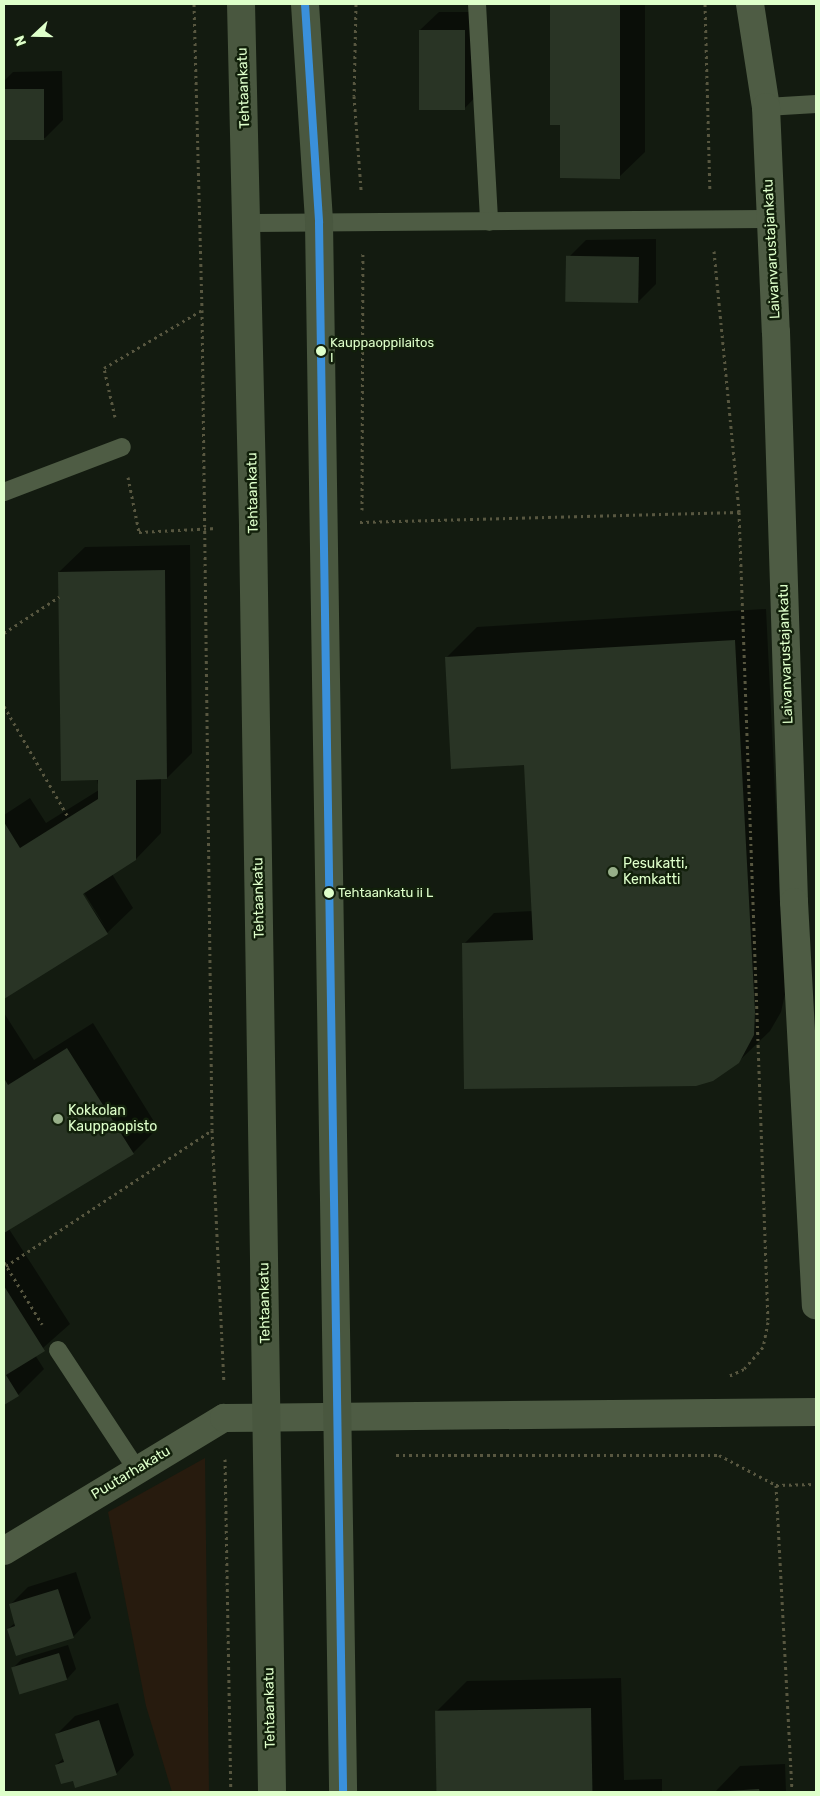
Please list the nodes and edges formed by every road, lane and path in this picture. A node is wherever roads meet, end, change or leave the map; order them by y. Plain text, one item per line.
1 (194, 4) edge
2 (241, 4) edge
3 (305, 4) edge
4 (477, 4) edge
5 (705, 4) edge
6 (750, 4) edge
7 (816, 104) edge
8 (766, 107) junction
9 (771, 219) junction
10 (489, 222) junction
11 (711, 222) junction
12 (248, 223) junction
13 (319, 223) junction
14 (202, 310) junction
15 (122, 447) junction
16 (4, 492) edge
17 (740, 512) junction
18 (362, 522) dead end
19 (205, 528) junction
20 (58, 597) dead end
21 (4, 633) edge
22 (4, 706) edge
23 (68, 817) dead end
24 (212, 1130) junction
25 (812, 1142) edge
26 (4, 1262) edge
27 (6, 1266) junction
28 (816, 1304) edge
29 (58, 1350) joint
30 (722, 1378) dead end
31 (816, 1412) edge
32 (266, 1416) junction
33 (336, 1416) junction
34 (224, 1418) junction
35 (391, 1455) dead end
36 (137, 1470) junction
37 (816, 1484) edge
38 (776, 1485) junction
39 (4, 1551) edge
40 (231, 1792) edge
41 (272, 1792) edge
42 (342, 1792) edge
43 (792, 1792) edge

1 - 14 path
2 - 12 main road, Tehtaankatu
3 - 13 main road
4 - 10 lane
5 - 11 path
6 - 8 street, Laivanvarustajankatu
7 - 8 lane
8 - 9 street, Laivanvarustajankatu
9 - 11 lane
9 - 25 street, Laivanvarustajankatu
10 - 11 lane
10 - 13 lane
11 - 17 path
12 - 13 lane
12 - 32 main road, Tehtaankatu
13 - 33 main road
14 - 15 path
14 - 19 path
15 - 16 lane
15 - 19 path
17 - 18 path
17 - 30 path
19 - 24 path
20 - 21 path
22 - 23 path
24 - 27 path
24 - 34 path
25 - 28 street, Laivanvarustajankatu
26 - 27 path
27 - 29 path
29 - 36 lane
31 - 33 street, Puutarhakatu
32 - 33 street, Puutarhakatu
32 - 34 street, Puutarhakatu
32 - 41 main road, Tehtaankatu
33 - 42 main road
34 - 36 street, Puutarhakatu
34 - 40 path
35 - 38 path
36 - 39 street, Puutarhakatu
37 - 38 path
38 - 43 path

